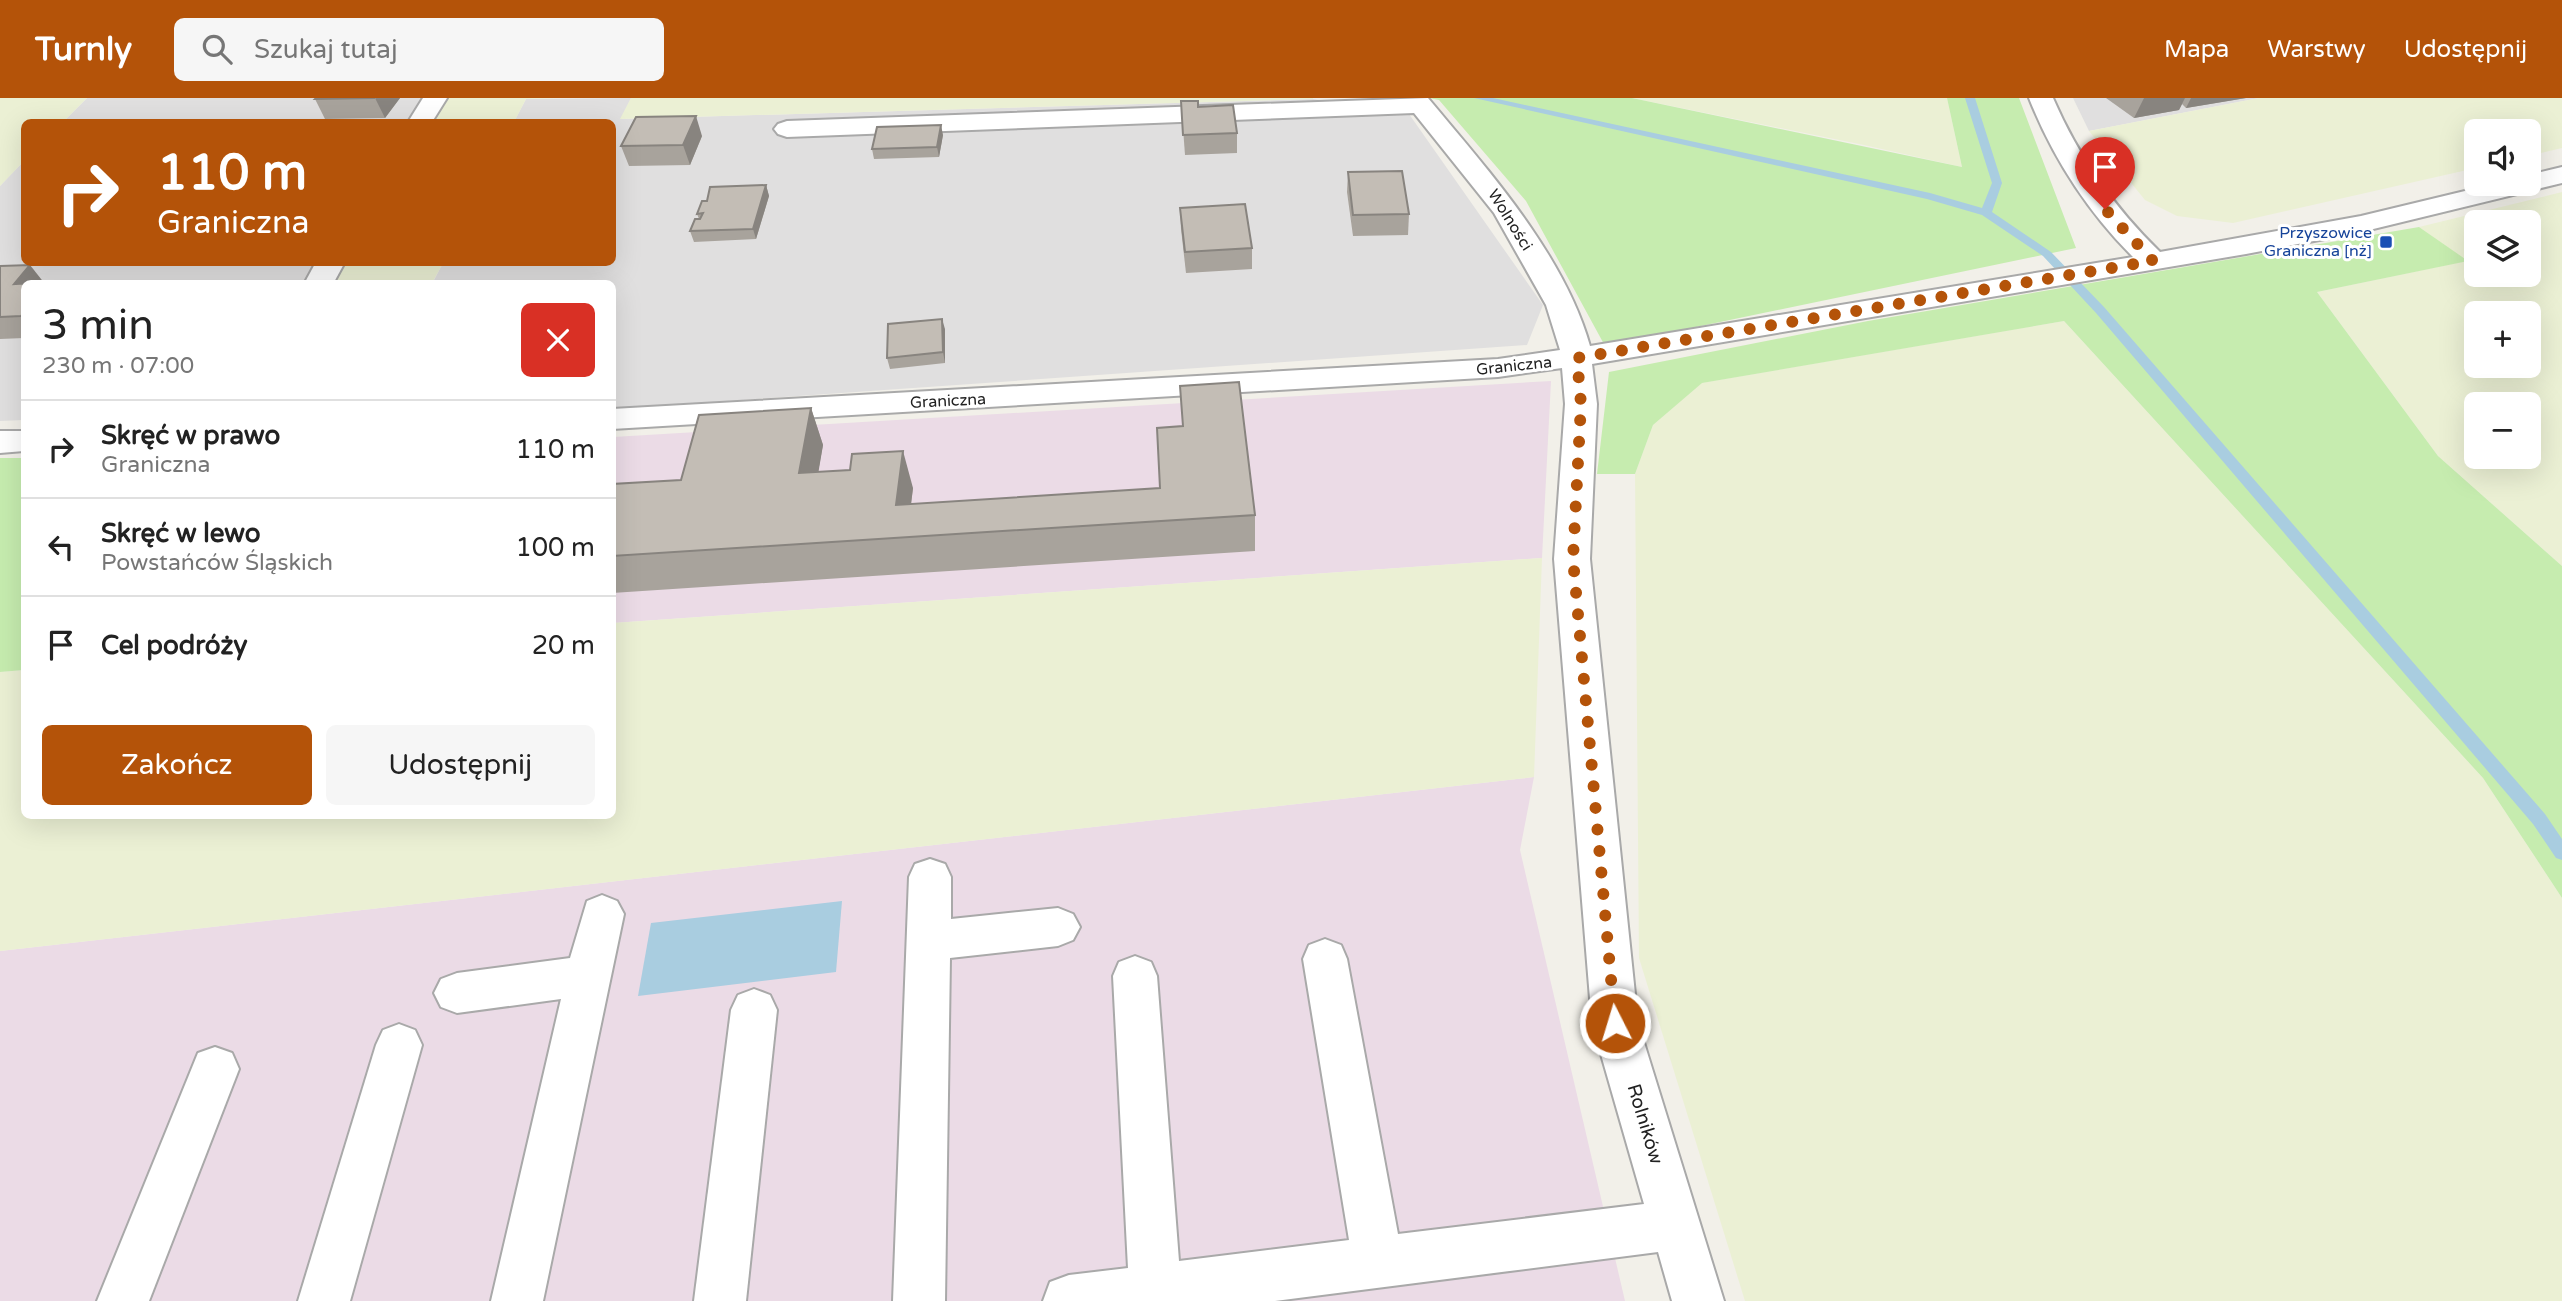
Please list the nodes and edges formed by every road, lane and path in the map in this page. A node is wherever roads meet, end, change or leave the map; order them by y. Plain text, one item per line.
1 (435, 98) edge
2 (2041, 98) edge
3 (1418, 101) edge
4 (422, 119) edge
5 (787, 129) dead end
6 (2562, 175) edge
7 (2541, 180) edge
8 (2475, 196) edge
9 (2153, 261) junction
10 (1577, 358) junction
11 (616, 419) edge
12 (21, 441) edge
13 (0, 442) edge
14 (930, 877) dead end
15 (602, 914) dead end
16 (1058, 928) dead end
17 (929, 941) junction
18 (1325, 959) dead end
19 (589, 975) junction
20 (1135, 976) dead end
21 (457, 993) dead end
22 (754, 1010) dead end
23 (399, 1045) dead end
24 (215, 1069) dead end
25 (1675, 1225) junction
26 (1378, 1263) junction
27 (1155, 1290) junction
28 (123, 1301) edge
29 (324, 1301) edge
30 (517, 1301) edge
31 (720, 1301) edge
32 (919, 1301) edge
33 (1069, 1301) edge
34 (1698, 1301) edge

1 - 4 street
2 - 9 street
3 - 5 street
3 - 10 street, Wolności
6 - 7 street, Graniczna
8 - 9 street, Graniczna
9 - 10 street, Graniczna
10 - 11 street, Graniczna
10 - 25 street, Rolników
12 - 13 street
14 - 17 street
15 - 19 street
16 - 17 street
17 - 32 street
18 - 26 street
19 - 21 street
19 - 30 street
20 - 27 street
22 - 31 street
23 - 29 street
24 - 28 street
25 - 26 street
25 - 34 street, Rolników
26 - 27 street
27 - 33 street

